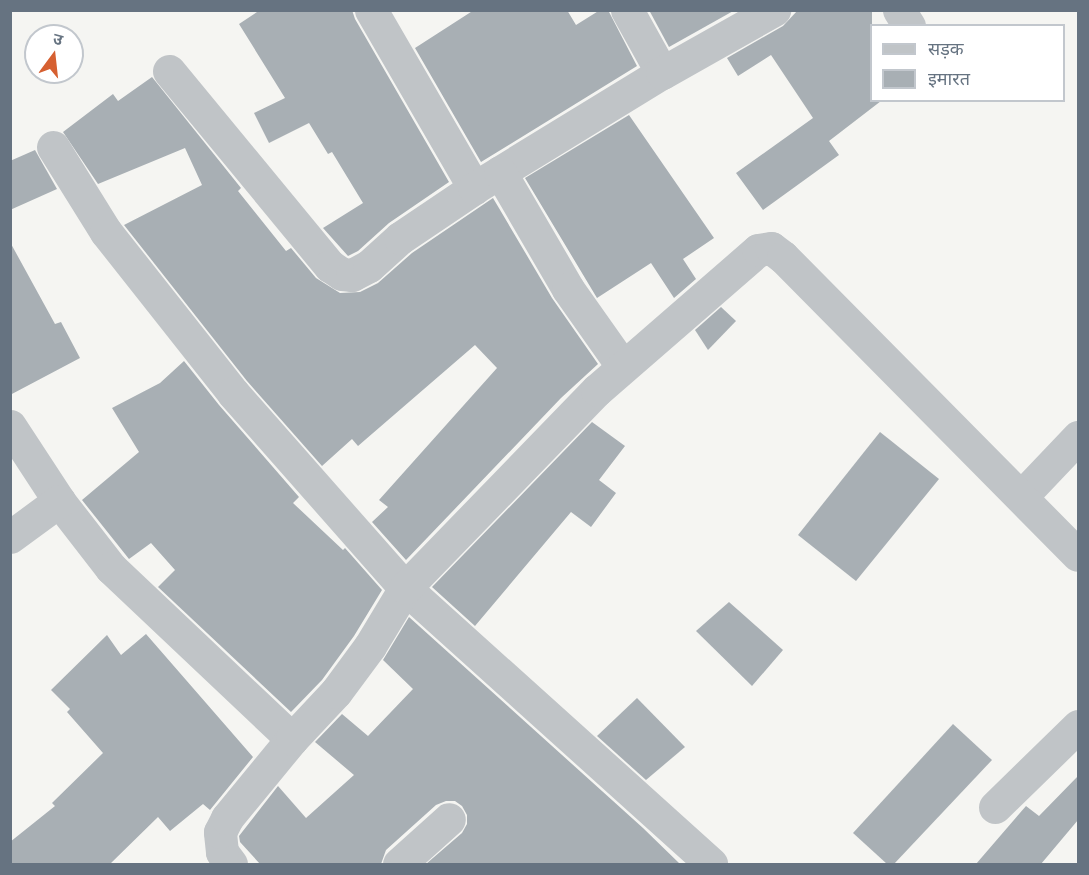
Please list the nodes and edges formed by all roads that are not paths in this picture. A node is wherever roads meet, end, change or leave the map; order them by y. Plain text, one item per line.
1 (371, 10) edge
2 (627, 10) edge
3 (774, 10) edge
4 (899, 10) edge
5 (908, 24) edge
6 (169, 71) dead end
7 (662, 73) junction
8 (53, 147) dead end
9 (487, 180) junction
10 (624, 367) junction
11 (10, 426) edge
12 (1078, 437) edge
13 (1021, 498) junction
14 (59, 501) junction
15 (10, 537) edge
16 (1078, 555) edge
17 (405, 588) junction
18 (1078, 726) edge
19 (292, 739) junction
20 (994, 807) dead end
21 (449, 819) dead end
22 (231, 864) edge
23 (399, 864) edge
24 (711, 864) edge

1 - 9 street
2 - 7 street
3 - 7 street
4 - 5 street
6 - 9 street
7 - 9 street
8 - 17 street
9 - 10 street
10 - 13 street
10 - 17 street
11 - 14 street
12 - 13 street
13 - 16 street
14 - 15 street
14 - 19 street
17 - 19 street
17 - 24 street
18 - 20 street
19 - 22 street
21 - 23 street

